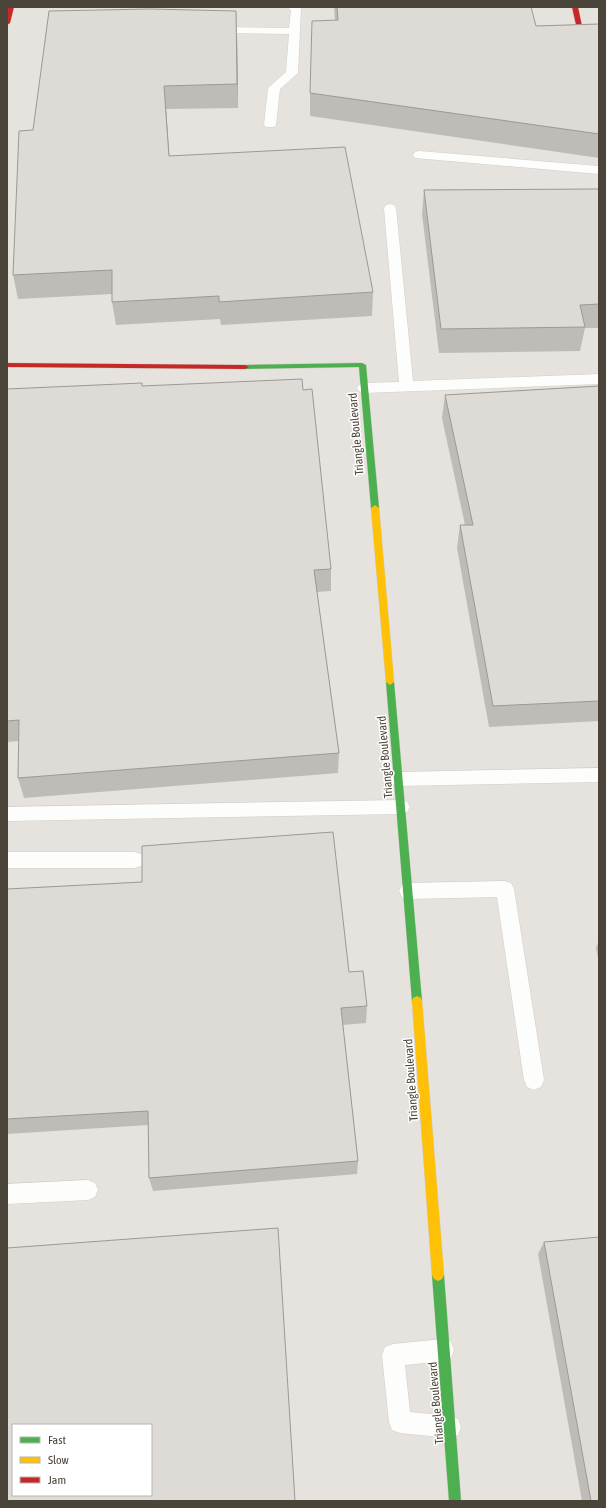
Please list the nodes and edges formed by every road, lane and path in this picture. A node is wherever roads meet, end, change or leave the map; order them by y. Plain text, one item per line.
1 (11, 7) edge
2 (292, 7) edge
3 (575, 7) edge
4 (7, 23) edge
5 (599, 28) edge
6 (200, 29) edge
7 (294, 31) junction
8 (270, 125) dead end
9 (419, 154) dead end
10 (599, 170) edge
11 (390, 208) dead end
12 (7, 366) edge
13 (599, 379) edge
14 (406, 386) junction
15 (364, 388) junction
16 (599, 776) edge
17 (399, 779) junction
18 (401, 807) junction
19 (7, 814) edge
20 (7, 860) edge
21 (135, 860) dead end
22 (408, 891) junction
23 (534, 1080) dead end
24 (88, 1190) dead end
25 (7, 1194) edge
26 (443, 1350) junction
27 (450, 1427) junction
28 (455, 1501) edge

1 - 4 street
2 - 7 lane
3 - 5 street
6 - 7 lane
7 - 8 lane
9 - 10 lane
11 - 14 lane
12 - 15 street, Triangle Boulevard
13 - 14 lane
14 - 15 lane
15 - 17 street, Triangle Boulevard
16 - 17 lane
17 - 18 street, Triangle Boulevard
18 - 19 lane
18 - 22 street, Triangle Boulevard
20 - 21 lane
22 - 23 lane
22 - 26 street, Triangle Boulevard
24 - 25 lane
26 - 27 street, Triangle Boulevard
26 - 27 lane
27 - 28 street, Triangle Boulevard

